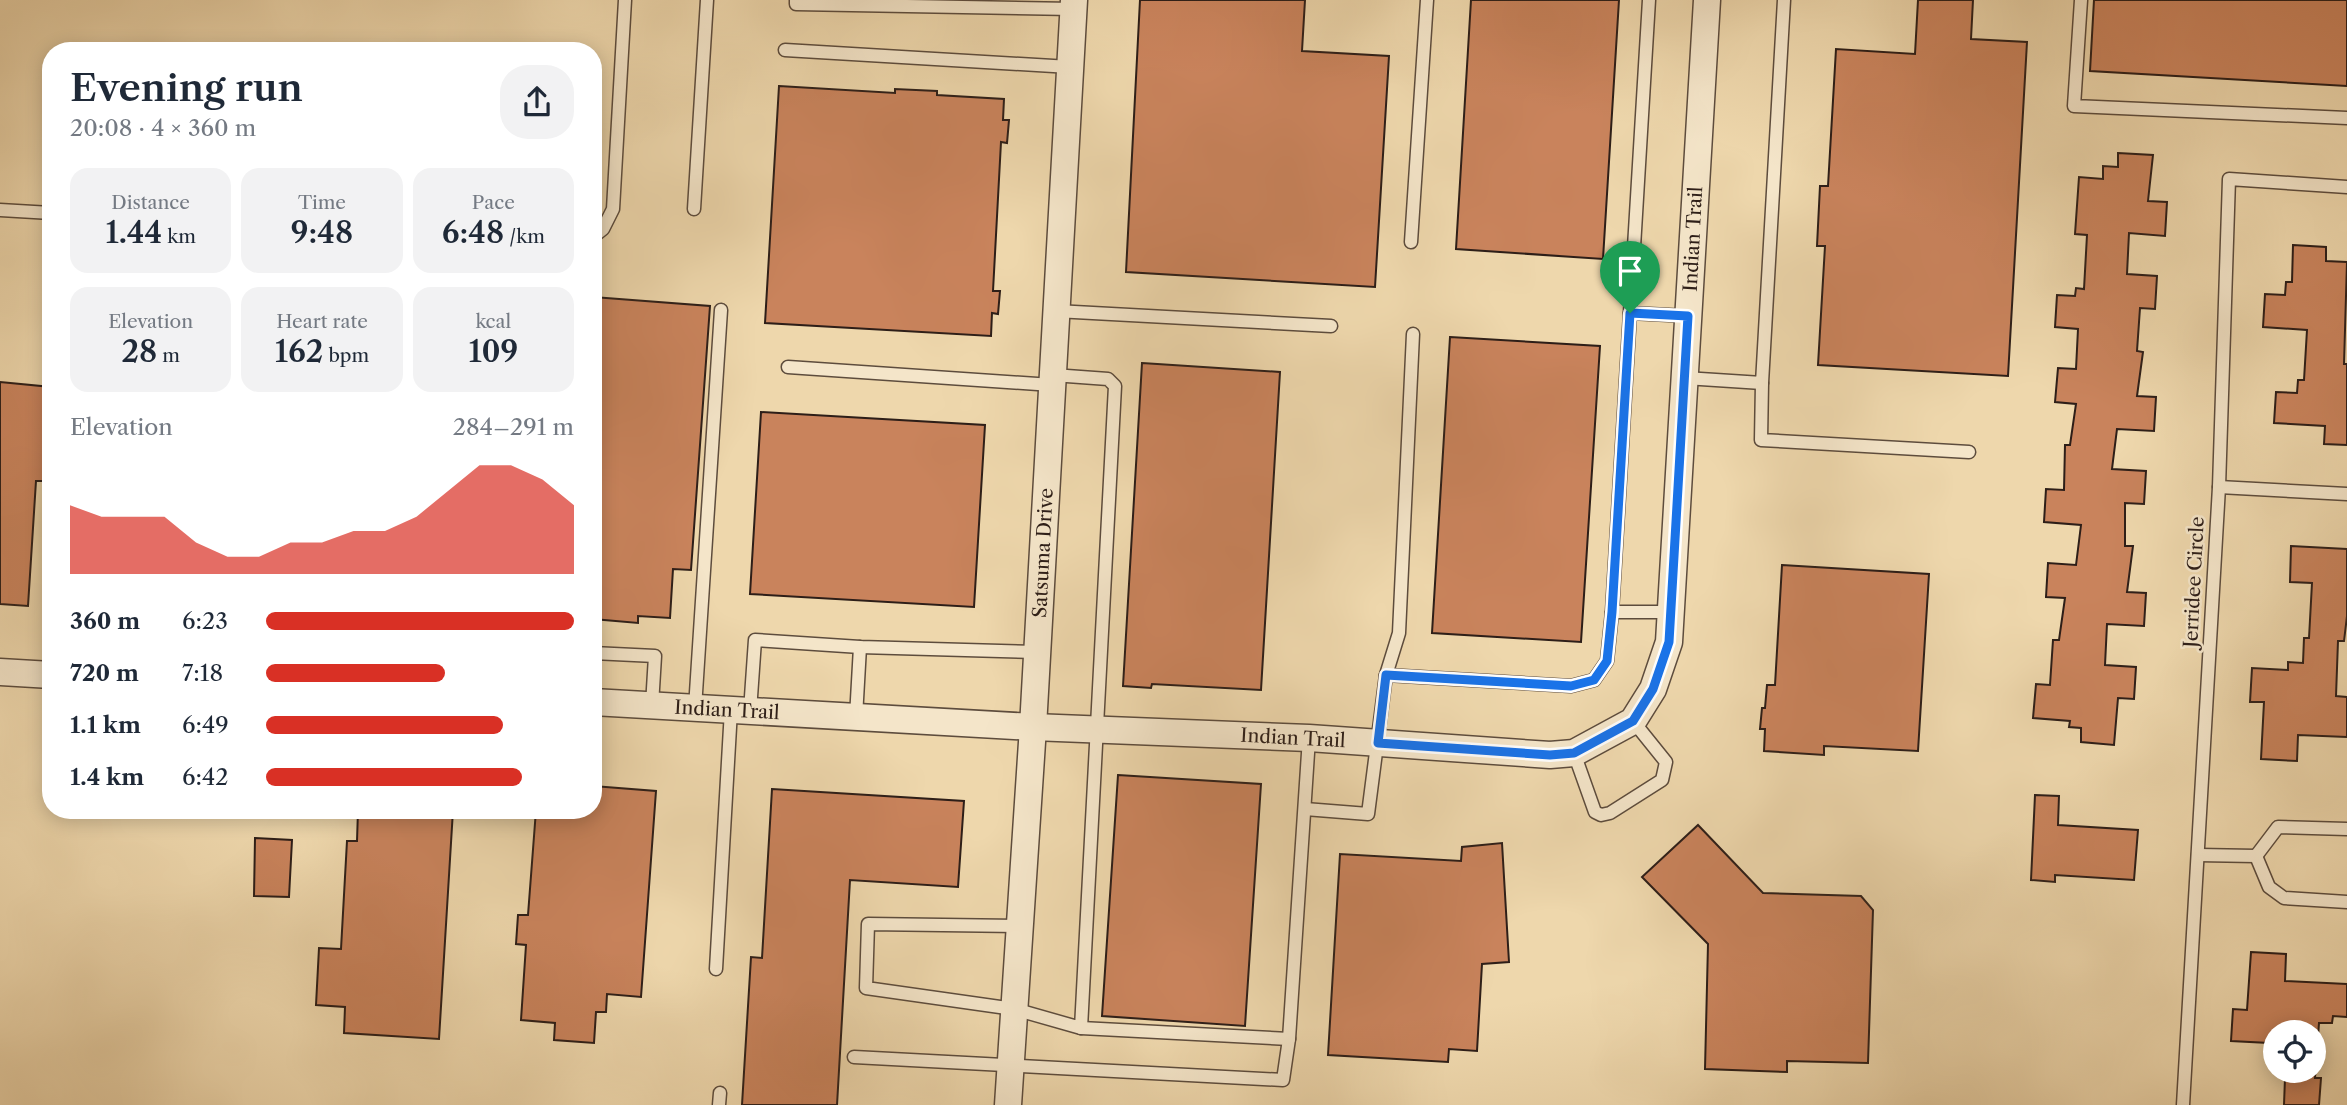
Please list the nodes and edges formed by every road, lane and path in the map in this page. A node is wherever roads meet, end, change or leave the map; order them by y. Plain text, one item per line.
1 (625, 0) edge
2 (707, 0) edge
3 (796, 0) edge
4 (1427, 0) edge
5 (1649, 0) edge
6 (1707, 0) edge
7 (1784, 0) edge
8 (2081, 0) edge
9 (1073, 4) edge
10 (785, 50) dead end
11 (1070, 66) junction
12 (2347, 118) edge
13 (2347, 187) edge
14 (694, 209) dead end
15 (0, 210) edge
16 (42, 212) edge
17 (602, 230) edge
18 (1411, 242) dead end
19 (721, 310) dead end
20 (1056, 312) junction
21 (1630, 313) junction
22 (1688, 316) junction
23 (1331, 326) dead end
24 (1413, 334) dead end
25 (788, 367) dead end
26 (1685, 378) junction
27 (1053, 380) junction
28 (1762, 383) junction
29 (1969, 452) dead end
30 (2219, 487) junction
31 (2347, 494) edge
32 (1612, 612) junction
33 (1671, 612) junction
34 (860, 647) junction
35 (602, 653) edge
36 (1037, 653) junction
37 (0, 672) edge
38 (42, 674) edge
39 (1386, 675) junction
40 (602, 702) edge
41 (652, 705) junction
42 (695, 708) junction
43 (741, 710) junction
44 (856, 717) junction
45 (1633, 721) junction
46 (1033, 727) junction
47 (1098, 729) junction
48 (1309, 738) junction
49 (1378, 743) junction
50 (1574, 753) junction
51 (1305, 808) junction
52 (2347, 829) edge
53 (2197, 855) junction
54 (2256, 856) junction
55 (2347, 902) edge
56 (1020, 926) junction
57 (716, 969) dead end
58 (1014, 1009) junction
59 (1081, 1028) junction
60 (1289, 1039) junction
61 (854, 1057) dead end
62 (1010, 1067) junction
63 (1008, 1105) edge
64 (2183, 1105) edge

1 - 17 lane
2 - 14 lane
3 - 9 lane
4 - 18 lane
5 - 21 lane
6 - 22 street, Indian Trail
7 - 28 lane
8 - 12 lane
9 - 11 street, Satsuma Drive
10 - 11 lane
11 - 20 street, Satsuma Drive
13 - 30 lane, Jerridee Circle
15 - 16 lane
19 - 42 lane
20 - 23 lane
20 - 27 street, Satsuma Drive
21 - 22 lane
21 - 32 lane
22 - 26 street, Indian Trail
24 - 39 lane
25 - 27 lane
26 - 28 lane
26 - 33 street, Indian Trail
27 - 36 street, Satsuma Drive
27 - 47 lane
28 - 29 lane
30 - 31 lane
30 - 53 lane, Jerridee Circle
32 - 33 lane
32 - 39 lane
33 - 45 street, Indian Trail
34 - 36 lane
34 - 43 lane
34 - 44 lane
35 - 41 lane
36 - 46 street, Satsuma Drive
37 - 38 street
39 - 49 lane
40 - 41 street, Indian Trail
41 - 42 street, Indian Trail
42 - 43 street, Indian Trail
43 - 44 street, Indian Trail
43 - 57 lane
44 - 46 street, Indian Trail
45 - 50 street, Indian Trail
45 - 50 lane
46 - 47 street, Indian Trail
46 - 56 street, Satsuma Drive
47 - 48 street, Indian Trail
47 - 59 lane
48 - 49 street, Indian Trail
48 - 51 lane
49 - 50 street, Indian Trail
49 - 51 lane
51 - 60 lane
52 - 54 lane
53 - 54 lane
53 - 64 lane, Jerridee Circle
54 - 55 lane
56 - 58 street, Satsuma Drive
56 - 58 lane
58 - 59 lane
58 - 62 street, Satsuma Drive
59 - 60 lane
60 - 62 lane
61 - 62 lane
62 - 63 street, Satsuma Drive

